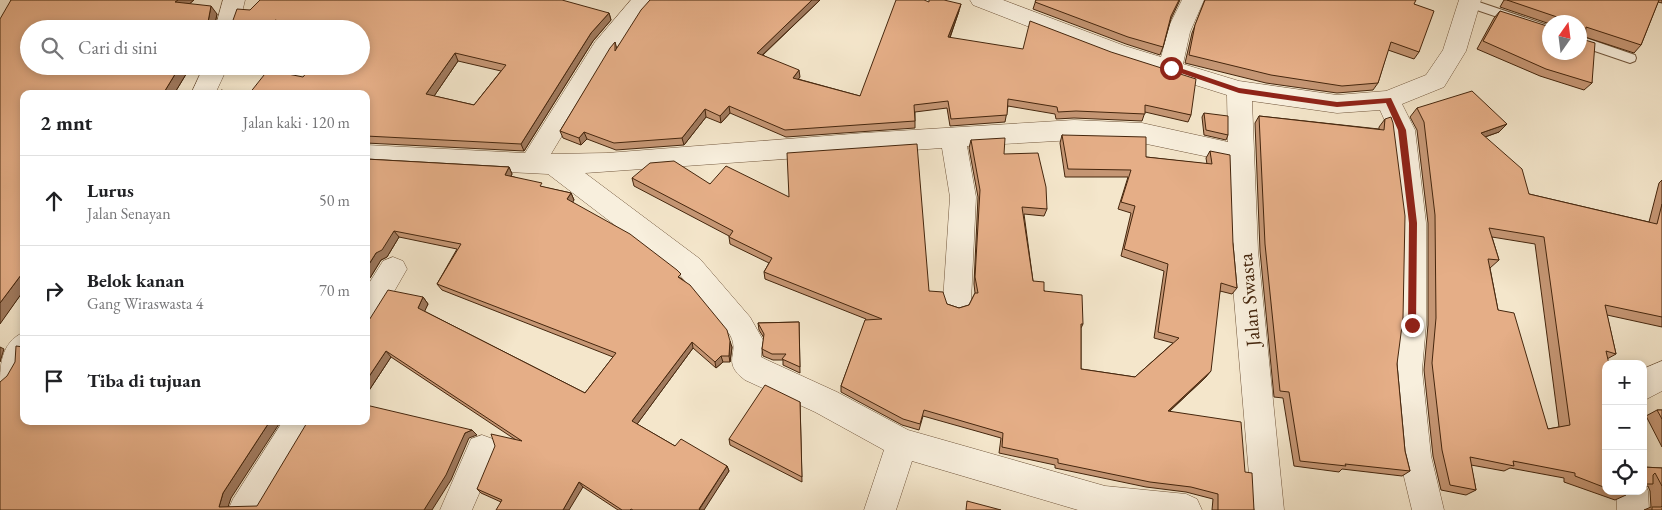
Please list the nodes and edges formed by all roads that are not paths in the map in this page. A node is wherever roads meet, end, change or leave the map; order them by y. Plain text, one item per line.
1 (234, 0) edge
2 (644, 0) edge
3 (981, 0) edge
4 (1193, 0) edge
5 (1469, 2) edge
6 (228, 20) edge
7 (1542, 28) edge
8 (1587, 43) edge
9 (1630, 58) dead end
10 (1171, 68) junction
11 (212, 75) edge
12 (205, 90) edge
13 (1239, 90) junction
14 (1388, 100) junction
15 (952, 137) junction
16 (1240, 154) junction
17 (370, 155) edge
18 (543, 163) junction
19 (394, 269) dead end
20 (957, 302) dead end
21 (370, 308) edge
22 (20, 350) edge
23 (1662, 375) edge
24 (0, 377) edge
25 (1647, 384) edge
26 (299, 425) edge
27 (902, 443) junction
28 (482, 450) dead end
29 (1632, 495) edge
30 (244, 510) edge
31 (456, 510) edge
32 (880, 510) edge
33 (1186, 510) edge
34 (1268, 510) edge
35 (1428, 510) edge
36 (1633, 510) edge

1 - 6 street
2 - 18 street
3 - 10 street
4 - 10 street
5 - 7 lane
5 - 14 street
8 - 9 lane
10 - 13 street
11 - 12 street
13 - 14 street
13 - 16 street, Jalan Swasta
14 - 35 street
15 - 16 street
15 - 18 street
15 - 20 street
16 - 34 street, Jalan Swasta
17 - 18 street
18 - 27 street
19 - 21 street
22 - 24 street
23 - 25 street
26 - 30 street
27 - 32 street
27 - 33 street
28 - 31 street
29 - 36 street

